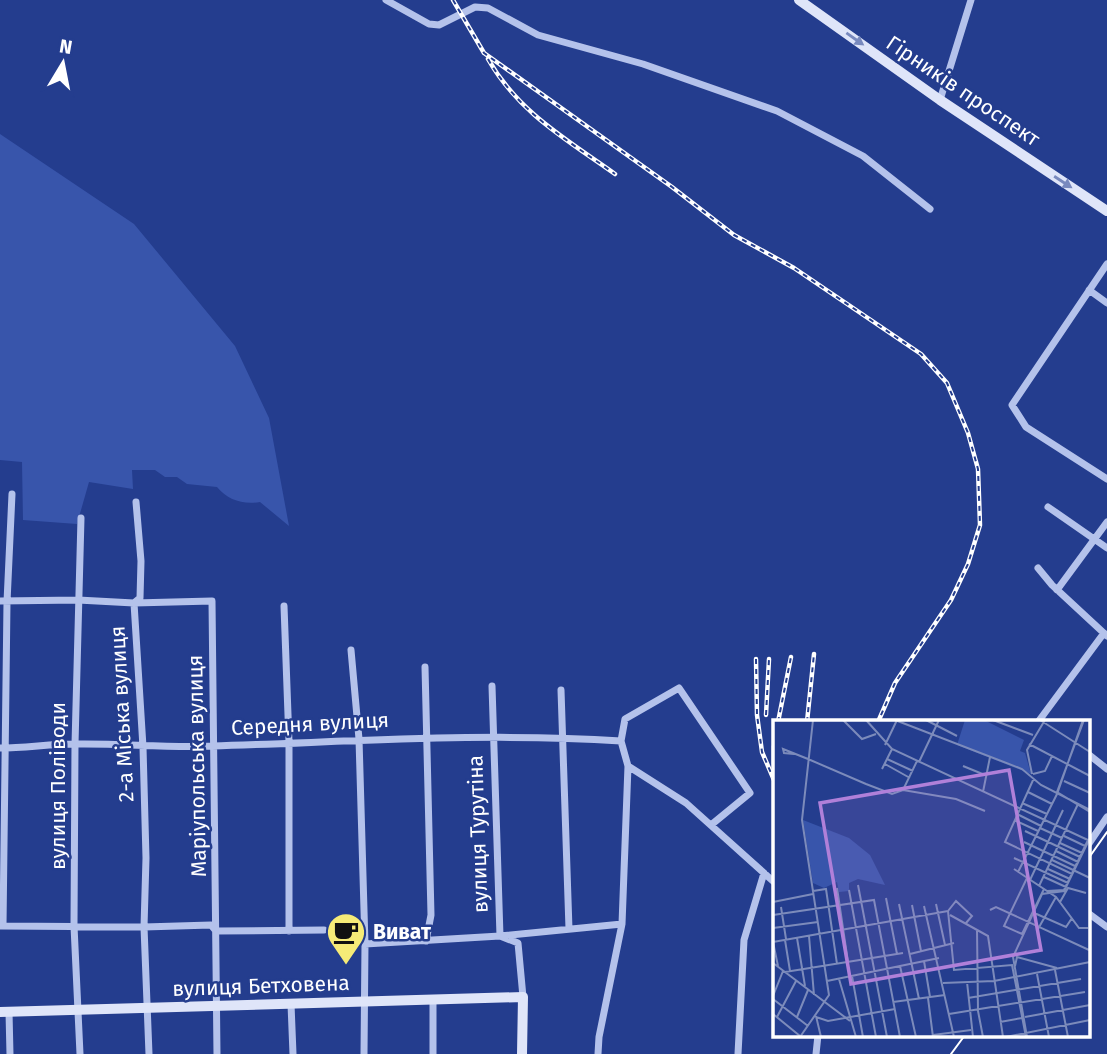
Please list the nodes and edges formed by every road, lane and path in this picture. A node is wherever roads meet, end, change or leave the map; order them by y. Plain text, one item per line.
1 (386, 0) edge
2 (496, 0) edge
3 (799, 0) edge
4 (968, 1) edge
5 (488, 8) junction
6 (940, 100) junction
7 (930, 209) dead end
8 (1107, 211) edge
9 (1107, 264) edge
10 (1089, 290) junction
11 (1107, 303) edge
12 (1107, 479) edge
13 (12, 494) dead end
14 (136, 502) dead end
15 (1048, 506) dead end
16 (81, 518) dead end
17 (1107, 522) edge
18 (1094, 539) junction
19 (1107, 548) edge
20 (1038, 568) dead end
21 (1057, 590) junction
22 (78, 600) junction
23 (4, 601) edge
24 (134, 603) junction
25 (284, 606) dead end
26 (1106, 634) edge
27 (351, 650) dead end
28 (425, 667) dead end
29 (492, 686) dead end
30 (561, 690) dead end
31 (1042, 720) edge
32 (494, 736) junction
33 (426, 737) junction
34 (563, 737) junction
35 (359, 739) junction
36 (621, 741) junction
37 (289, 742) junction
38 (75, 744) junction
39 (214, 746) junction
40 (143, 747) junction
41 (2, 748) edge
42 (1090, 756) edge
43 (628, 766) junction
44 (1107, 769) edge
45 (1107, 817) edge
46 (710, 825) junction
47 (1096, 833) edge
48 (764, 873) junction
49 (773, 880) edge
50 (1090, 914) edge
51 (622, 924) junction
52 (2, 926) edge
53 (74, 926) junction
54 (144, 927) junction
55 (1107, 927) edge
56 (569, 929) junction
57 (324, 930) dead end
58 (216, 931) junction
59 (289, 931) junction
60 (500, 936) junction
61 (426, 941) junction
62 (365, 944) junction
63 (523, 997) junction
64 (433, 999) junction
65 (364, 1002) junction
66 (291, 1004) junction
67 (216, 1006) junction
68 (149, 1008) junction
69 (79, 1010) junction
70 (4, 1012) edge
71 (818, 1036) edge
72 (10, 1054) edge
73 (80, 1054) edge
74 (149, 1054) edge
75 (217, 1054) edge
76 (293, 1054) edge
77 (365, 1054) edge
78 (433, 1054) edge
79 (522, 1054) edge
80 (598, 1054) edge
81 (738, 1054) edge
82 (816, 1054) edge

1 - 5 street
2 - 5 street
3 -> 6 street, Гірників проспект
4 - 6 street
5 - 7 street
6 -> 8 street, Гірників проспект
9 - 10 street
10 - 11 street
10 - 12 street
13 - 23 street
14 - 24 street, 2-а Міська вулиця
15 - 18 street
16 - 22 street, вулиця Поліводи
17 - 18 street
18 - 19 street
18 - 21 street
20 - 21 street
21 - 26 street
22 - 23 street
22 - 24 street
22 - 38 street, вулиця Поліводи
23 - 41 street
24 - 39 street, Маріупольська вулиця
24 - 40 street, 2-а Міська вулиця
25 - 37 street
26 - 31 street
27 - 35 street
28 - 33 street
29 - 32 street, вулиця Турутіна
30 - 34 street
32 - 33 street, Середня вулиця
32 - 34 street, Середня вулиця
32 - 60 street, вулиця Турутіна
33 - 35 street, Середня вулиця
33 - 61 street
34 - 36 street, Середня вулиця
34 - 56 street
35 - 37 street, Середня вулиця
35 - 62 street
36 - 43 street
36 - 46 street
37 - 39 street, Середня вулиця
37 - 59 street
38 - 40 street, Середня вулиця
38 - 41 street, Середня вулиця
38 - 53 street, вулиця Поліводи
39 - 40 street, Середня вулиця
39 - 58 street, Маріупольська вулиця
40 - 54 street, 2-а Міська вулиця
41 - 52 street
42 - 44 street
43 - 46 street
43 - 51 street
45 - 47 street
46 - 48 street
48 - 49 street
48 - 81 street
50 - 55 street
51 - 56 street
51 - 80 street
52 - 53 street
53 - 54 street
53 - 69 street, вулиця Поліводи
54 - 58 street
54 - 68 street, 2-а Міська вулиця
56 - 60 street
57 - 59 street
58 - 59 street
58 - 67 street, Маріупольська вулиця
60 - 61 street
60 - 63 street, вулиця Турутіна
61 - 62 street
62 - 65 street
63 - 64 street, вулиця Бетховена
63 - 79 street, вулиця Турутіна
64 - 65 street, вулиця Бетховена
64 - 78 street
65 - 66 street, вулиця Бетховена
65 - 77 street
66 - 67 street, вулиця Бетховена
66 - 76 street
67 - 68 street, вулиця Бетховена
67 - 75 street
68 - 69 street, вулиця Бетховена
68 - 74 street
69 - 70 street, вулиця Бетховена
69 - 73 street, вулиця Поліводи
70 - 72 street
71 - 82 street

